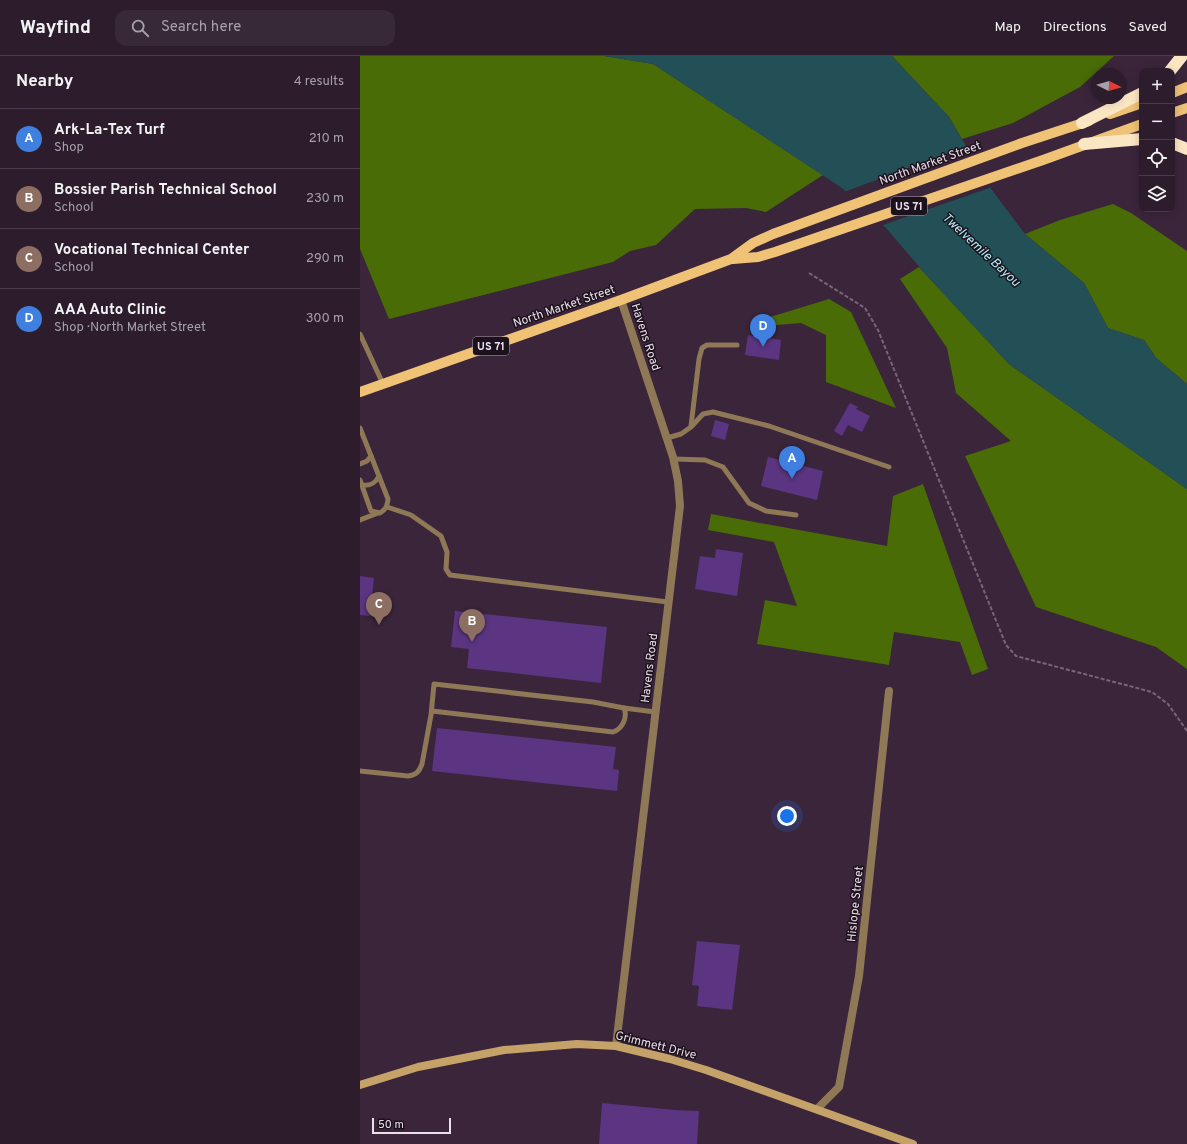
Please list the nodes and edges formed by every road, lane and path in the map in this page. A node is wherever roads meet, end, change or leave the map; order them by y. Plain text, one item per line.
1 (1182, 56) edge
2 (1172, 68) edge
3 (1187, 88) edge
4 (1175, 92) edge
5 (1139, 94) edge
6 (1139, 104) edge
7 (1187, 108) edge
8 (1175, 112) edge
9 (1082, 123) junction
10 (1139, 125) edge
11 (1139, 139) edge
12 (1084, 144) junction
13 (1175, 144) edge
14 (1187, 149) edge
15 (731, 259) junction
16 (809, 273) dead end
17 (621, 300) junction
18 (360, 334) edge
19 (737, 344) dead end
20 (383, 384) junction
21 (360, 392) edge
22 (691, 427) junction
23 (360, 428) edge
24 (667, 438) junction
25 (371, 456) junction
26 (674, 459) junction
27 (360, 464) edge
28 (889, 467) dead end
29 (379, 476) junction
30 (361, 486) edge
31 (387, 507) junction
32 (380, 513) junction
33 (796, 516) dead end
34 (360, 520) edge
35 (668, 602) junction
36 (889, 691) dead end
37 (624, 708) junction
38 (432, 711) junction
39 (655, 712) junction
40 (1187, 731) edge
41 (360, 771) edge
42 (616, 1046) junction
43 (360, 1085) edge
44 (816, 1109) junction
45 (914, 1144) edge

1 - 2 highway
3 - 4 main road
5 - 9 highway
6 - 9 main road, North Market Street / US 71
7 - 8 main road
9 - 15 main road, North Market Street / US 71
10 - 12 main road, North Market Street / US 71
11 - 12 highway
12 - 15 main road, North Market Street / US 71
13 - 14 highway
15 - 17 main road, North Market Street / US 71
16 - 40 path
17 - 20 main road, North Market Street / US 71
17 - 24 street, Havens Road
18 - 20 lane
19 - 22 lane
20 - 21 main road, North Market Street / US 71
22 - 24 lane
22 - 28 lane
23 - 25 lane
24 - 26 street, Havens Road
25 - 27 lane
25 - 29 lane
26 - 33 lane
26 - 35 street, Havens Road
29 - 30 lane
29 - 31 lane
30 - 32 lane
31 - 32 lane
31 - 35 lane
32 - 34 lane
35 - 39 street, Havens Road
36 - 44 street, Hislope Street
37 - 38 lane
37 - 38 lane
37 - 39 lane
38 - 41 lane
39 - 42 street, Havens Road
42 - 43 main road, Grimmett Drive
42 - 44 main road, Grimmett Drive
44 - 45 main road, Grimmett Drive

